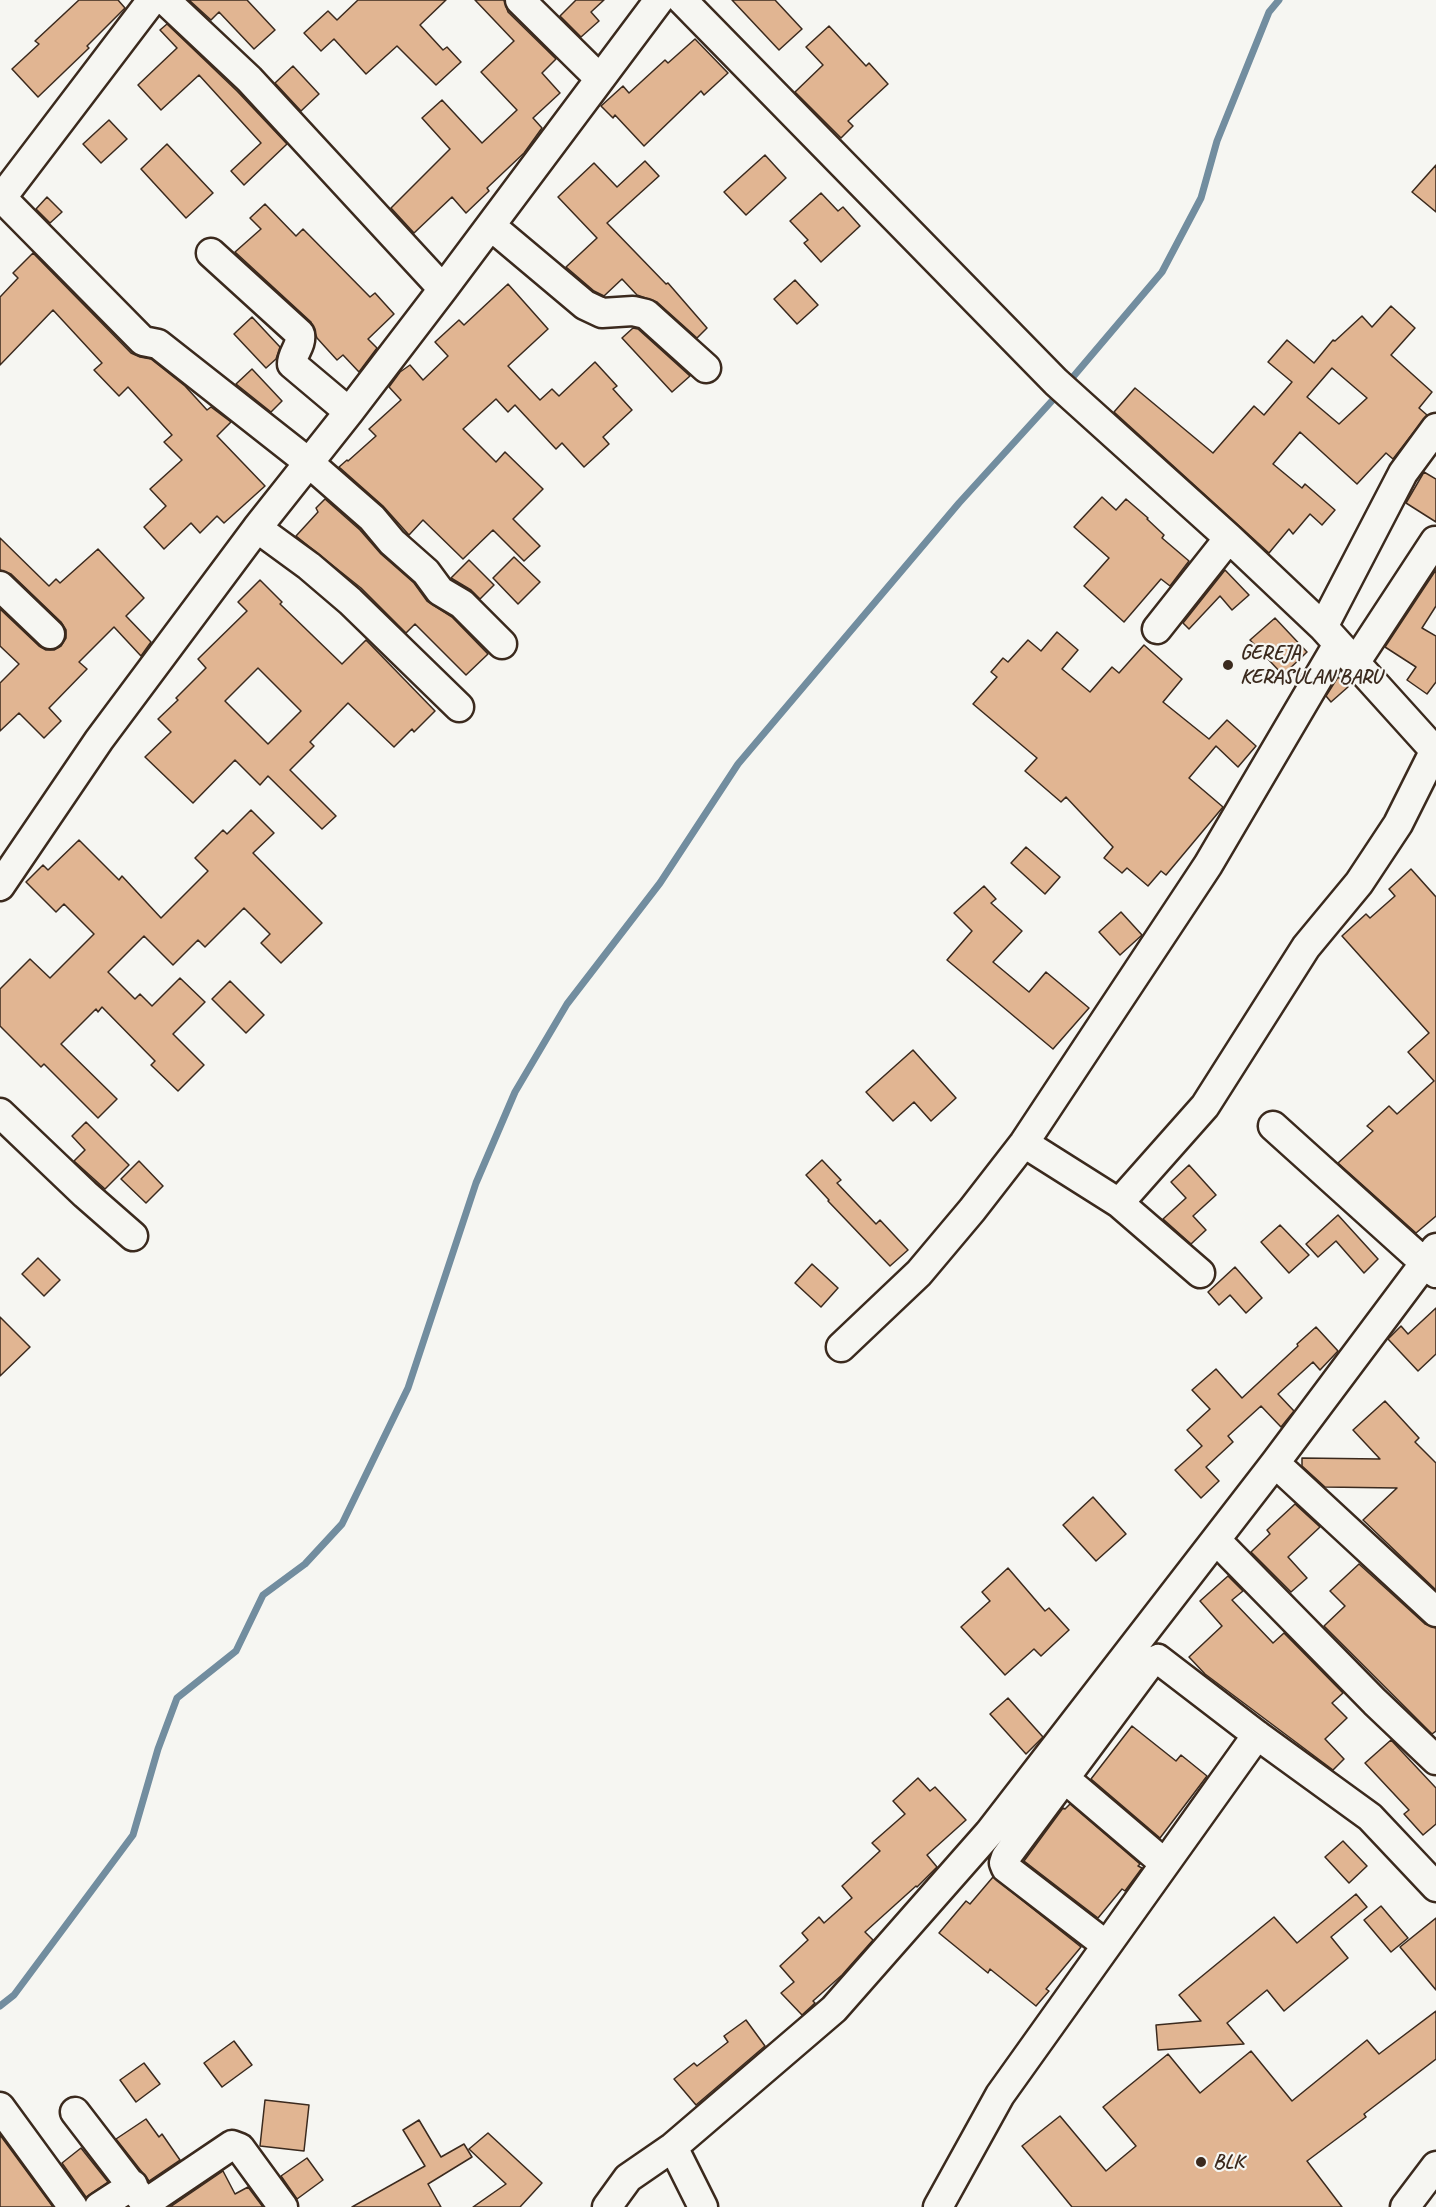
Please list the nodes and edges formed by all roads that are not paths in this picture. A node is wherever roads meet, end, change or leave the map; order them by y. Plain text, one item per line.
1 (152, 0) edge
2 (165, 0) edge
3 (520, 0) edge
4 (659, 0) edge
5 (682, 0) edge
6 (600, 79) junction
7 (1, 199) edge
8 (491, 226) junction
9 (211, 253) dead end
10 (443, 289) junction
11 (706, 368) dead end
12 (349, 412) junction
13 (1436, 428) edge
14 (308, 462) junction
15 (257, 528) junction
16 (1229, 538) junction
17 (1435, 541) edge
18 (0, 586) edge
19 (1156, 629) dead end
20 (50, 634) dead end
21 (502, 644) dead end
22 (1338, 645) junction
23 (459, 707) dead end
24 (1435, 751) edge
25 (3, 876) edge
26 (0, 1113) edge
27 (1273, 1126) dead end
28 (1024, 1143) junction
29 (1119, 1203) junction
30 (133, 1236) dead end
31 (1432, 1261) edge
32 (1200, 1273) dead end
33 (842, 1347) dead end
34 (1275, 1463) junction
35 (1216, 1540) junction
36 (1436, 1612) edge
37 (1257, 1735) junction
38 (1436, 1760) edge
39 (1063, 1778) junction
40 (1164, 1863) junction
41 (1436, 1887) edge
42 (1106, 1946) junction
43 (0, 2107) edge
44 (75, 2112) dead end
45 (673, 2147) junction
46 (1436, 2166) edge
47 (142, 2198) edge
48 (73, 2207) edge
49 (99, 2207) edge
50 (283, 2207) edge
51 (608, 2207) edge
52 (703, 2207) edge
53 (938, 2207) edge
54 (1405, 2207) edge

1 - 7 street
2 - 10 street
3 - 6 street
4 - 6 street
5 - 16 street
6 - 8 street
7 - 14 street
8 - 10 street
8 - 11 street
9 - 12 street
10 - 12 street
12 - 14 street
13 - 22 street
14 - 15 street
14 - 21 street
15 - 23 street
15 - 25 street
16 - 19 street
16 - 22 street
17 - 22 street
18 - 20 street
22 - 24 street
22 - 28 street
24 - 29 street
26 - 30 street
27 - 31 street
28 - 29 street
28 - 33 street
29 - 32 street
31 - 34 street
34 - 35 street
34 - 36 street
35 - 38 street
35 - 45 street
37 - 39 street
37 - 40 street
37 - 41 street
39 - 40 street
39 - 42 street
40 - 42 street
42 - 53 street
43 - 48 street
44 - 47 street
45 - 51 street
45 - 52 street
46 - 54 street
47 - 49 street
47 - 50 street

